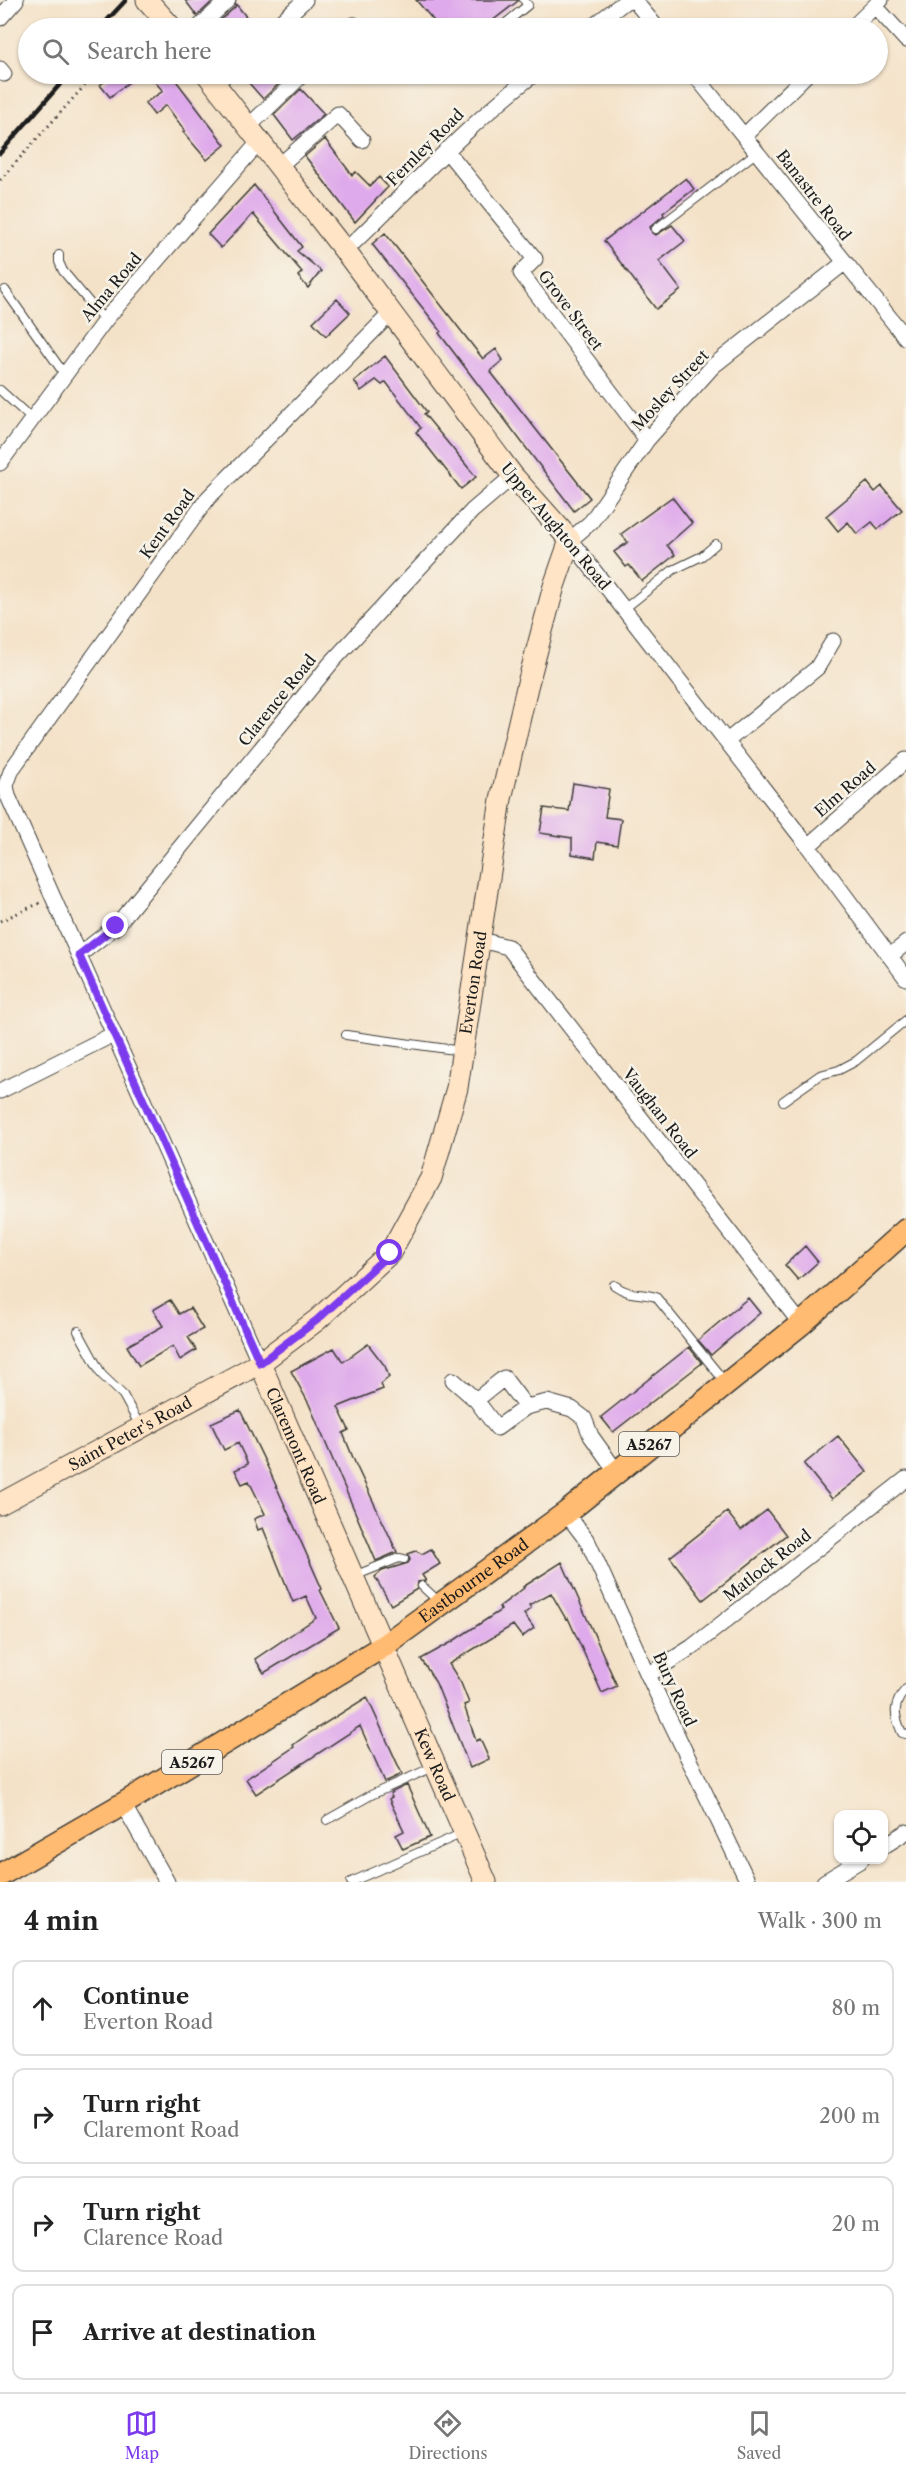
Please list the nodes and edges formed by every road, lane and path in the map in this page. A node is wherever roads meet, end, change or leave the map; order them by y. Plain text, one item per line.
1 (16, 0) edge
2 (147, 0) edge
3 (228, 0) edge
4 (305, 0) edge
5 (524, 0) edge
6 (627, 0) edge
7 (634, 0) edge
8 (878, 3) edge
9 (0, 18) edge
10 (163, 18) edge
11 (209, 18) edge
12 (285, 18) edge
13 (512, 18) edge
14 (604, 18) edge
15 (649, 18) edge
16 (862, 18) edge
17 (906, 40) edge
18 (86, 84) edge
19 (221, 84) edge
20 (295, 84) edge
21 (521, 84) edge
22 (702, 84) edge
23 (797, 84) edge
24 (254, 134) junction
25 (744, 136) junction
26 (362, 140) dead end
27 (446, 150) junction
28 (757, 152) junction
29 (279, 166) junction
30 (0, 180) edge
31 (656, 229) dead end
32 (345, 250) junction
33 (60, 255) dead end
34 (844, 263) junction
35 (5, 290) dead end
36 (391, 313) junction
37 (105, 321) junction
38 (906, 338) edge
39 (64, 375) junction
40 (0, 390) edge
41 (32, 419) junction
42 (647, 440) junction
43 (0, 463) edge
44 (513, 476) junction
45 (570, 540) junction
46 (716, 544) dead end
47 (624, 609) junction
48 (833, 641) dead end
49 (727, 741) junction
50 (906, 760) edge
51 (3, 786) edge
52 (808, 846) junction
53 (53, 897) junction
54 (0, 921) edge
55 (481, 940) junction
56 (906, 943) edge
57 (79, 955) junction
58 (890, 956) junction
59 (906, 978) edge
60 (906, 1020) edge
61 (114, 1034) junction
62 (346, 1035) dead end
63 (463, 1051) junction
64 (0, 1091) edge
65 (783, 1101) dead end
66 (906, 1230) edge
67 (614, 1285) dead end
68 (801, 1324) junction
69 (78, 1331) dead end
70 (260, 1363) junction
71 (453, 1380) dead end
72 (726, 1383) junction
73 (476, 1400) junction
74 (526, 1407) junction
75 (141, 1428) junction
76 (616, 1471) junction
77 (906, 1479) edge
78 (0, 1504) edge
79 (566, 1513) junction
80 (404, 1558) dead end
81 (352, 1577) junction
82 (422, 1586) dead end
83 (441, 1604) junction
84 (382, 1647) junction
85 (648, 1676) junction
86 (906, 1689) edge
87 (906, 1734) edge
88 (435, 1766) junction
89 (123, 1804) junction
90 (327, 1820) dead end
91 (464, 1832) junction
92 (906, 1832) edge
93 (888, 1843) edge
94 (854, 1864) edge
95 (0, 1875) edge
96 (167, 1882) edge
97 (351, 1882) edge
98 (486, 1882) edge
99 (748, 1882) edge
100 (824, 1882) edge

1 - 9 street
2 - 10 main road
3 - 11 street
4 - 12 street
5 - 13 lane
6 - 14 street
7 - 15 street
8 - 16 street
8 - 17 street
18 - 30 path
19 - 24 main road, Upper Aughton Road
20 - 24 street, Alma Road
21 - 27 street, Fernley Road
22 - 25 street, Banastre Road
23 - 25 street
24 - 29 main road, Upper Aughton Road
24 - 37 street, Alma Road
25 - 28 street, Banastre Road
26 - 29 street
27 - 32 street, Fernley Road
27 - 42 street, Grove Street
28 - 31 lane
28 - 34 street, Banastre Road
29 - 32 main road, Upper Aughton Road
32 - 36 main road, Upper Aughton Road
33 - 37 lane
34 - 38 street, Banastre Road
34 - 42 street, Mosley Street
35 - 39 lane
36 - 44 main road, Upper Aughton Road
36 - 51 street, Kent Road
37 - 39 street, Alma Road
39 - 41 street, Alma Road
40 - 41 lane
41 - 43 street, Alma Road
42 - 45 street, Mosley Street
44 - 45 main road, Upper Aughton Road
44 - 57 street, Clarence Road
45 - 47 street, Upper Aughton Road
45 - 55 main road, Everton Road
46 - 47 lane
47 - 49 street, Upper Aughton Road
48 - 49 street
49 - 52 street, Upper Aughton Road
50 - 52 street, Elm Road
51 - 53 street, Claremont Road
52 - 58 street, Upper Aughton Road
53 - 54 path
53 - 57 street, Claremont Road
55 - 63 main road, Everton Road
55 - 68 street, Vaughan Road
56 - 58 street
57 - 61 street, Claremont Road
58 - 59 street, Upper Aughton Road
60 - 65 lane
61 - 64 street
61 - 70 street, Claremont Road
62 - 63 lane
63 - 70 main road, Everton Road
66 - 68 main road, Eastbourne Road / A5267
67 - 72 lane
68 - 72 main road, Eastbourne Road / A5267
69 - 75 lane
70 - 75 main road, Saint Peter's Road
70 - 81 main road, Claremont Road
71 - 73 street
72 - 76 main road, Eastbourne Road / A5267
73 - 74 street
73 - 74 street
74 - 76 street
75 - 78 main road, Saint Peter's Road
76 - 79 main road, Eastbourne Road / A5267
77 - 85 street, Matlock Road
79 - 83 main road, Eastbourne Road / A5267
79 - 85 street, Bury Road
80 - 81 lane
81 - 84 main road, Claremont Road
82 - 83 lane
83 - 84 main road, Eastbourne Road / A5267
84 - 88 main road, Kew Road
84 - 89 main road, Eastbourne Road / A5267
85 - 99 street, Bury Road
86 - 87 lane
88 - 90 lane
88 - 91 main road, Kew Road
89 - 95 main road, Eastbourne Road / A5267
89 - 96 street
91 - 97 lane
91 - 98 main road, Kew Road
92 - 93 street
94 - 100 street

